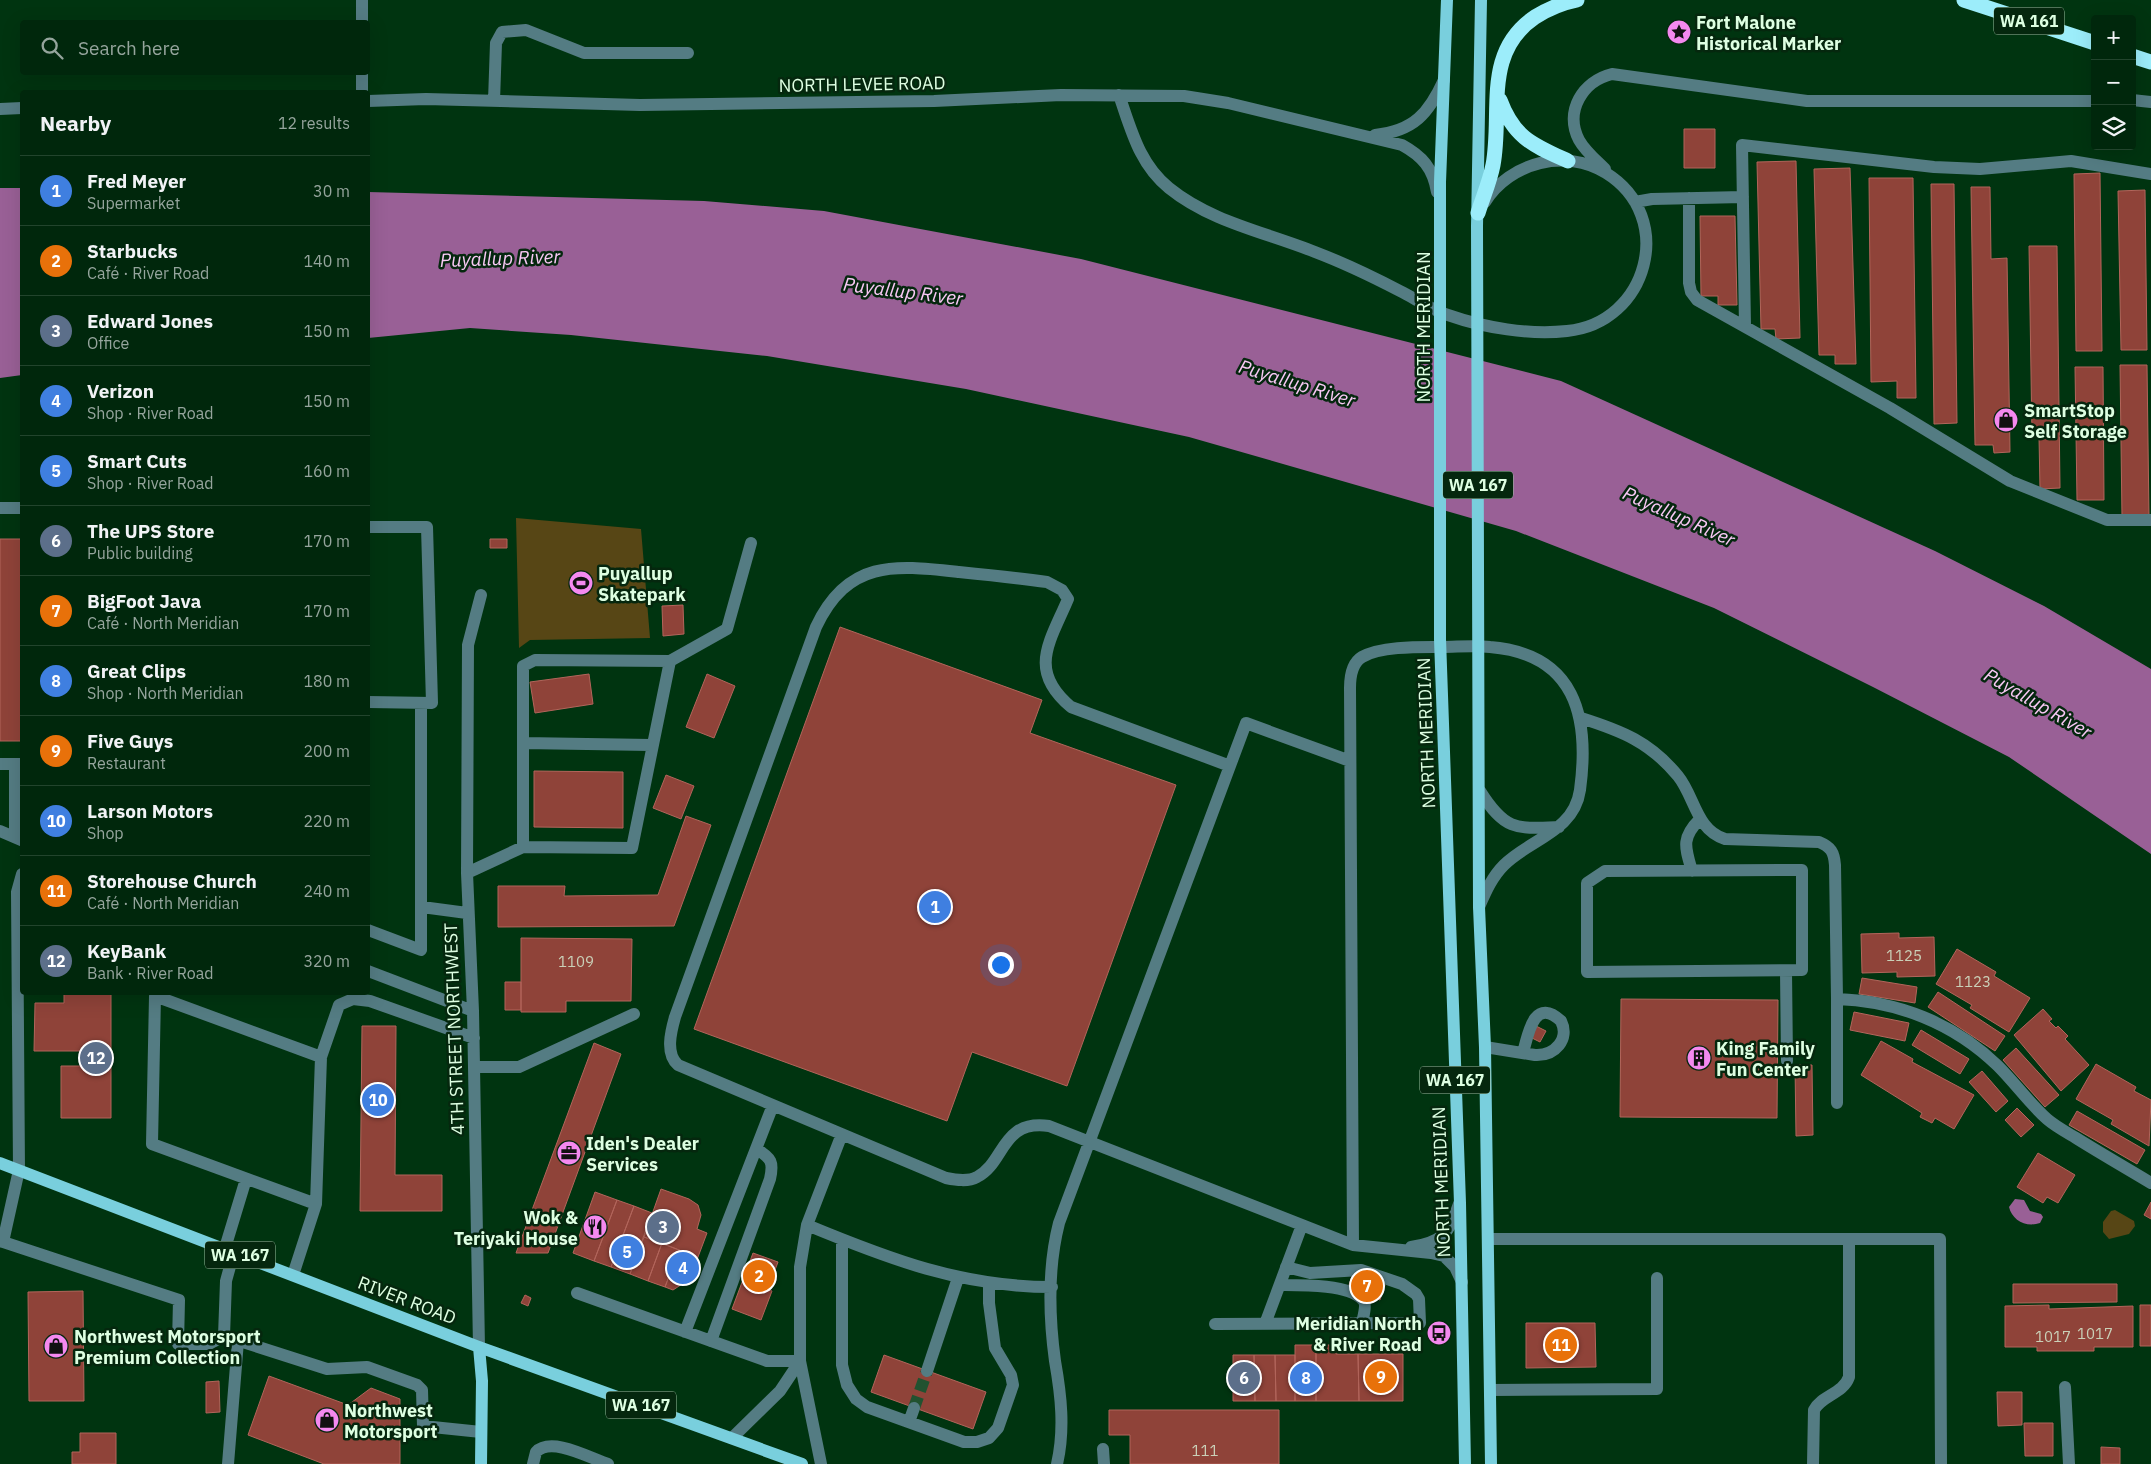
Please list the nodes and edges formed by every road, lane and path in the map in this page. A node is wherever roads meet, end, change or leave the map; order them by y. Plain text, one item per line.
1 (362, 0) edge
2 (1447, 0) edge
3 (1481, 0) edge
4 (1577, 0) edge
5 (1964, 0) edge
6 (362, 20) edge
7 (2091, 42) edge
8 (688, 53) dead end
9 (2136, 57) edge
10 (2151, 62) edge
11 (362, 75) edge
12 (1444, 80) junction
13 (362, 90) edge
14 (1119, 95) junction
15 (1498, 95) junction
16 (370, 100) edge
17 (2136, 100) edge
18 (494, 101) junction
19 (2091, 101) edge
20 (2151, 102) edge
21 (20, 108) edge
22 (0, 109) edge
23 (1353, 134) junction
24 (1568, 160) junction
25 (2151, 174) edge
26 (1618, 182) junction
27 (1743, 197) junction
28 (1690, 198) junction
29 (1635, 202) junction
30 (1440, 206) junction
31 (1478, 220) junction
32 (1745, 326) junction
33 (0, 508) edge
34 (20, 508) edge
35 (2151, 520) edge
36 (370, 527) edge
37 (751, 544) dead end
38 (481, 595) dead end
39 (670, 661) junction
40 (370, 702) edge
41 (421, 703) junction
42 (1581, 718) junction
43 (523, 743) junction
44 (652, 746) junction
45 (1350, 762) junction
46 (0, 764) edge
47 (19, 764) edge
48 (1230, 766) junction
49 (1480, 791) junction
50 (1700, 819) junction
51 (1559, 827) junction
52 (0, 832) edge
53 (19, 839) edge
54 (523, 847) junction
55 (1692, 871) junction
56 (467, 873) junction
57 (20, 885) edge
58 (1479, 906) junction
59 (422, 907) junction
60 (467, 913) junction
61 (370, 931) edge
62 (1786, 970) junction
63 (370, 972) edge
64 (20, 990) edge
65 (1836, 999) junction
66 (473, 1011) junction
67 (634, 1014) dead end
68 (474, 1038) junction
69 (1484, 1047) junction
70 (1522, 1053) dead end
71 (321, 1057) junction
72 (1787, 1061) dead end
73 (474, 1067) junction
74 (1837, 1103) dead end
75 (773, 1105) junction
76 (842, 1134) junction
77 (1090, 1141) junction
78 (757, 1148) junction
79 (0, 1163) edge
80 (19, 1170) junction
81 (246, 1179) junction
82 (2151, 1183) edge
83 (1460, 1203) junction
84 (316, 1204) junction
85 (807, 1225) junction
86 (1302, 1225) junction
87 (1849, 1238) junction
88 (1488, 1239) junction
89 (842, 1240) junction
90 (1, 1242) edge
91 (1353, 1245) junction
92 (1392, 1249) junction
93 (229, 1250) junction
94 (1286, 1267) junction
95 (293, 1275) junction
96 (958, 1278) junction
97 (1656, 1278) dead end
98 (1462, 1282) junction
99 (990, 1284) junction
100 (1280, 1285) junction
101 (1052, 1286) junction
102 (577, 1293) dead end
103 (1362, 1323) junction
104 (1215, 1324) dead end
105 (1265, 1324) junction
106 (685, 1332) junction
107 (224, 1336) junction
108 (238, 1341) junction
109 (711, 1341) junction
110 (479, 1347) junction
111 (800, 1360) junction
112 (927, 1371) tunnel mouth
113 (2064, 1387) dead end
114 (1490, 1390) junction
115 (914, 1408) tunnel mouth
116 (909, 1422) junction
117 (482, 1432) junction
118 (732, 1438) junction
119 (1103, 1448) dead end
120 (782, 1461) edge
121 (228, 1464) edge
122 (482, 1464) edge
123 (533, 1464) edge
124 (608, 1464) edge
125 (802, 1464) edge
126 (821, 1464) edge
127 (1057, 1464) edge
128 (1104, 1464) edge
129 (1465, 1464) edge
130 (1491, 1464) edge
131 (1813, 1464) edge
132 (1942, 1464) edge
133 (2069, 1464) edge

1 - 6 street
2 - 12 main road, NORTH MERIDIAN / WA 167
3 - 31 main road
4 - 15 highway, WA 167
5 - 7 highway, WA 161
8 - 18 street
9 - 10 highway
11 - 13 street
12 - 23 street
12 - 30 main road, NORTH MERIDIAN / WA 167
14 - 18 street, NORTH LEVEE ROAD
14 - 23 street, NORTH LEVEE ROAD
14 - 29 street
15 - 24 highway
15 - 31 highway, WA 167
16 - 18 street, NORTH LEVEE ROAD
17 - 20 street
19 - 26 street
21 - 22 street
23 - 30 street
24 - 26 street
24 - 31 street
25 - 27 street
26 - 29 street
27 - 28 street
27 - 32 street
28 - 29 street
28 - 32 street
30 - 83 main road, NORTH MERIDIAN / WA 167
31 - 49 main road, WA 167
32 - 35 street
33 - 34 street
36 - 41 street
37 - 39 street
38 - 56 street, 4TH STREET NORTHWEST
39 - 43 street
39 - 44 street
40 - 41 street
41 - 59 street
42 - 45 street
42 - 50 street
42 - 51 street
43 - 44 street
43 - 54 street
44 - 54 street
45 - 48 street
45 - 91 street
46 - 47 street
47 - 53 street
48 - 75 street
48 - 77 street
49 - 51 street
49 - 58 main road, WA 167
50 - 55 street
50 - 65 street
51 - 58 street
52 - 53 street
54 - 56 street
55 - 62 street
55 - 62 street
56 - 60 street, 4TH STREET NORTHWEST
57 - 64 street
58 - 69 main road, WA 167
59 - 60 street
59 - 61 street
60 - 66 street, 4TH STREET NORTHWEST
62 - 72 street
63 - 66 street
64 - 80 street
65 - 74 street
65 - 82 street
66 - 68 street, 4TH STREET NORTHWEST
67 - 73 street
68 - 71 street
68 - 73 street, 4TH STREET NORTHWEST
69 - 70 street
69 - 88 main road, WA 167
71 - 81 street
71 - 84 street
73 - 110 street, 4TH STREET NORTHWEST
75 - 76 street
75 - 78 street
76 - 77 street
76 - 85 street
77 - 86 street
77 - 101 street
78 - 106 street
78 - 109 street
79 - 80 main road, RIVER ROAD / WA 167
80 - 90 street
80 - 93 main road, RIVER ROAD / WA 167
81 - 84 street
81 - 93 street
83 - 92 street
83 - 98 main road, NORTH MERIDIAN / WA 167
84 - 95 street
85 - 89 street
85 - 111 street
86 - 91 street
86 - 94 street
87 - 88 street
87 - 131 street
87 - 132 street
88 - 114 main road, WA 167
89 - 96 street
89 - 116 street
90 - 107 street
91 - 92 street
92 - 98 street
93 - 95 main road, RIVER ROAD / WA 167
93 - 107 street
94 - 100 street
94 - 103 street
95 - 110 main road, RIVER ROAD / WA 167
96 - 99 street
96 - 112 street
97 - 114 street
98 - 129 main road, NORTH MERIDIAN / WA 167
99 - 101 street
99 - 116 street
100 - 103 street
100 - 105 street
101 - 127 street
102 - 106 street
103 - 105 street
104 - 105 street
106 - 109 street
107 - 108 street
108 - 117 street
108 - 121 street
109 - 111 street
110 - 117 main road, 4TH STREET NORTHWEST
110 - 118 main road, RIVER ROAD / WA 167
111 - 118 street
111 - 126 street
113 - 133 street
114 - 130 main road, WA 167
115 - 116 street
117 - 122 main road, 4TH STREET NORTHWEST
118 - 120 main road, RIVER ROAD / WA 167
119 - 128 street
120 - 125 main road, RIVER ROAD / WA 167
123 - 124 street

